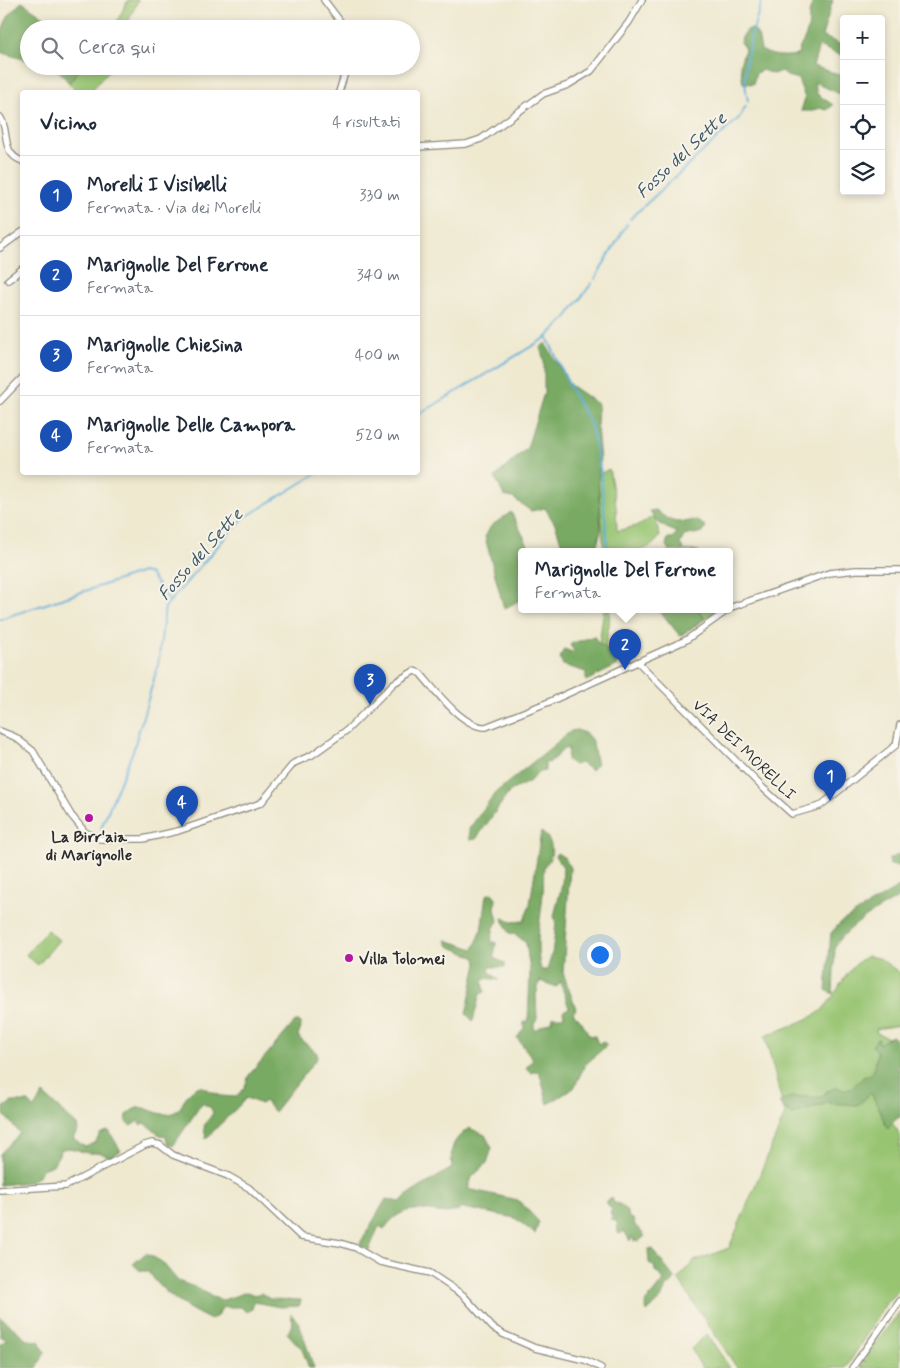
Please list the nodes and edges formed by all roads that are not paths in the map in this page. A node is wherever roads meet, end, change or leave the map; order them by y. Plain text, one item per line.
1 (324, 0) edge
2 (642, 0) edge
3 (339, 20) edge
4 (344, 75) edge
5 (340, 90) edge
6 (0, 117) edge
7 (420, 147) edge
8 (20, 159) edge
9 (20, 233) edge
10 (0, 248) edge
11 (20, 271) edge
12 (8, 280) dead end
13 (20, 380) edge
14 (0, 401) edge
15 (900, 570) edge
16 (733, 607) edge
17 (724, 613) edge
18 (638, 662) junction
19 (900, 725) edge
20 (0, 731) edge
21 (898, 747) edge
22 (0, 1190) edge
23 (900, 1300) edge
24 (601, 1368) edge
25 (852, 1368) edge

1 - 3 street
2 - 7 street
4 - 5 street
6 - 8 street
9 - 10 street
11 - 12 street
13 - 14 street
15 - 16 street
17 - 18 street
18 - 20 street
18 - 21 street, VIA DEI MORELLI
19 - 21 street, VIA DEI MORELLI
22 - 24 street
23 - 25 street

